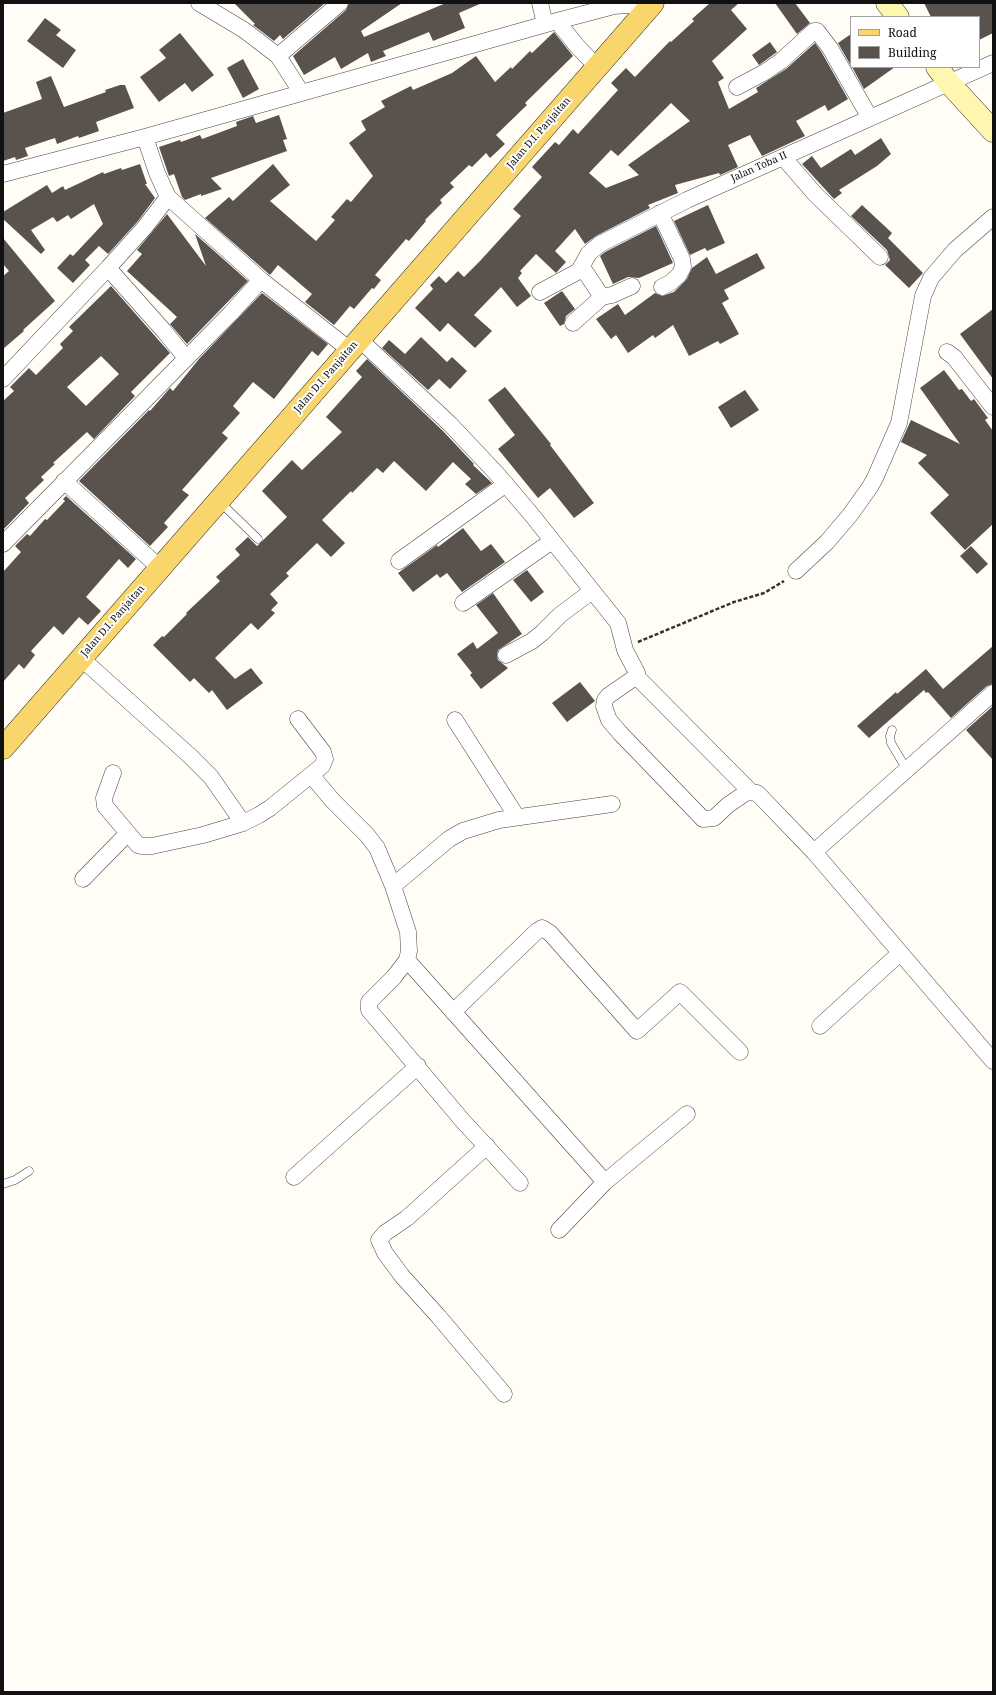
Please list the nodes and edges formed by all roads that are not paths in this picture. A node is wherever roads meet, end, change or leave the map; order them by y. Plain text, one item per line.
1 (199, 3) edge
2 (340, 3) edge
3 (540, 3) edge
4 (887, 3) edge
5 (652, 5) edge
6 (221, 8) edge
7 (897, 16) edge
8 (551, 22) junction
9 (278, 56) junction
10 (993, 63) edge
11 (980, 66) edge
12 (597, 67) junction
13 (972, 68) edge
14 (943, 75) edge
15 (737, 87) dead end
16 (301, 92) junction
17 (870, 118) junction
18 (993, 131) edge
19 (145, 137) junction
20 (783, 157) junction
21 (3, 174) edge
22 (168, 197) junction
23 (660, 213) junction
24 (993, 217) edge
25 (880, 257) dead end
26 (582, 267) junction
27 (108, 268) junction
28 (261, 280) junction
29 (632, 286) dead end
30 (662, 287) dead end
31 (540, 292) dead end
32 (602, 297) junction
33 (573, 323) dead end
34 (354, 344) junction
35 (946, 352) dead end
36 (186, 358) junction
37 (3, 379) edge
38 (993, 407) edge
39 (64, 481) junction
40 (506, 484) junction
41 (219, 501) junction
42 (258, 538) dead end
43 (552, 541) junction
44 (3, 544) edge
45 (399, 561) dead end
46 (159, 567) junction
47 (796, 571) road end
48 (592, 591) junction
49 (463, 603) dead end
50 (506, 655) dead end
51 (81, 658) junction
52 (636, 676) junction
53 (993, 693) edge
54 (298, 719) dead end
55 (455, 720) dead end
56 (892, 730) dead end
57 (3, 748) edge
58 (907, 770) junction
59 (113, 773) dead end
60 (311, 775) junction
61 (751, 792) junction
62 (612, 804) dead end
63 (517, 817) junction
64 (243, 823) junction
65 (128, 833) junction
66 (814, 852) junction
67 (83, 879) dead end
68 (393, 886) junction
69 (900, 953) junction
70 (407, 960) junction
71 (453, 1012) junction
72 (820, 1026) dead end
73 (740, 1052) dead end
74 (993, 1061) edge
75 (418, 1066) junction
76 (687, 1114) dead end
77 (487, 1146) junction
78 (30, 1171) dead end
79 (294, 1177) dead end
80 (605, 1182) junction
81 (520, 1183) dead end
82 (3, 1184) edge
83 (559, 1230) dead end
84 (504, 1394) dead end

1 - 6 street
2 - 9 street
3 - 8 street
4 - 7 street
5 - 8 street
5 - 12 main road, Jalan D.I. Panjaitan
6 - 9 street
8 - 12 street
8 - 16 street
9 - 16 street
10 - 11 street, Jalan Toba II
12 - 34 main road, Jalan D.I. Panjaitan
13 - 14 street, Jalan Toba II
14 - 17 street, Jalan Toba II
14 - 18 street
15 - 17 street
16 - 19 street
17 - 20 street, Jalan Toba II
19 - 21 street
19 - 22 street
20 - 23 street, Jalan Toba II
20 - 25 street
22 - 27 street
22 - 28 street
23 - 26 street, Jalan Toba II
23 - 30 street
24 - 47 street
26 - 31 street, Jalan Toba II
26 - 32 street
27 - 36 street
27 - 37 street
28 - 34 street
28 - 36 street
29 - 32 street
32 - 33 street
34 - 40 street
34 - 41 main road, Jalan D.I. Panjaitan
35 - 38 street
36 - 39 street
39 - 44 street
39 - 46 street
40 - 43 street
40 - 45 street
41 - 42 lane
41 - 46 main road, Jalan D.I. Panjaitan
43 - 48 street
43 - 49 street
46 - 51 main road, Jalan D.I. Panjaitan
48 - 50 street
48 - 52 street
51 - 57 main road, Jalan D.I. Panjaitan
51 - 64 street
52 - 61 street
52 - 61 street
53 - 58 street
54 - 60 street
55 - 63 street
56 - 58 lane
58 - 66 street
59 - 65 street
60 - 64 street
60 - 68 street
61 - 66 street
62 - 63 street
63 - 68 street
64 - 65 street
65 - 67 street
66 - 69 street
68 - 70 street
69 - 72 street
69 - 74 street
70 - 71 street
70 - 75 street
71 - 73 street
71 - 80 street
75 - 77 street
75 - 79 street
76 - 80 street
77 - 81 street
77 - 84 street
78 - 82 lane
80 - 83 street

